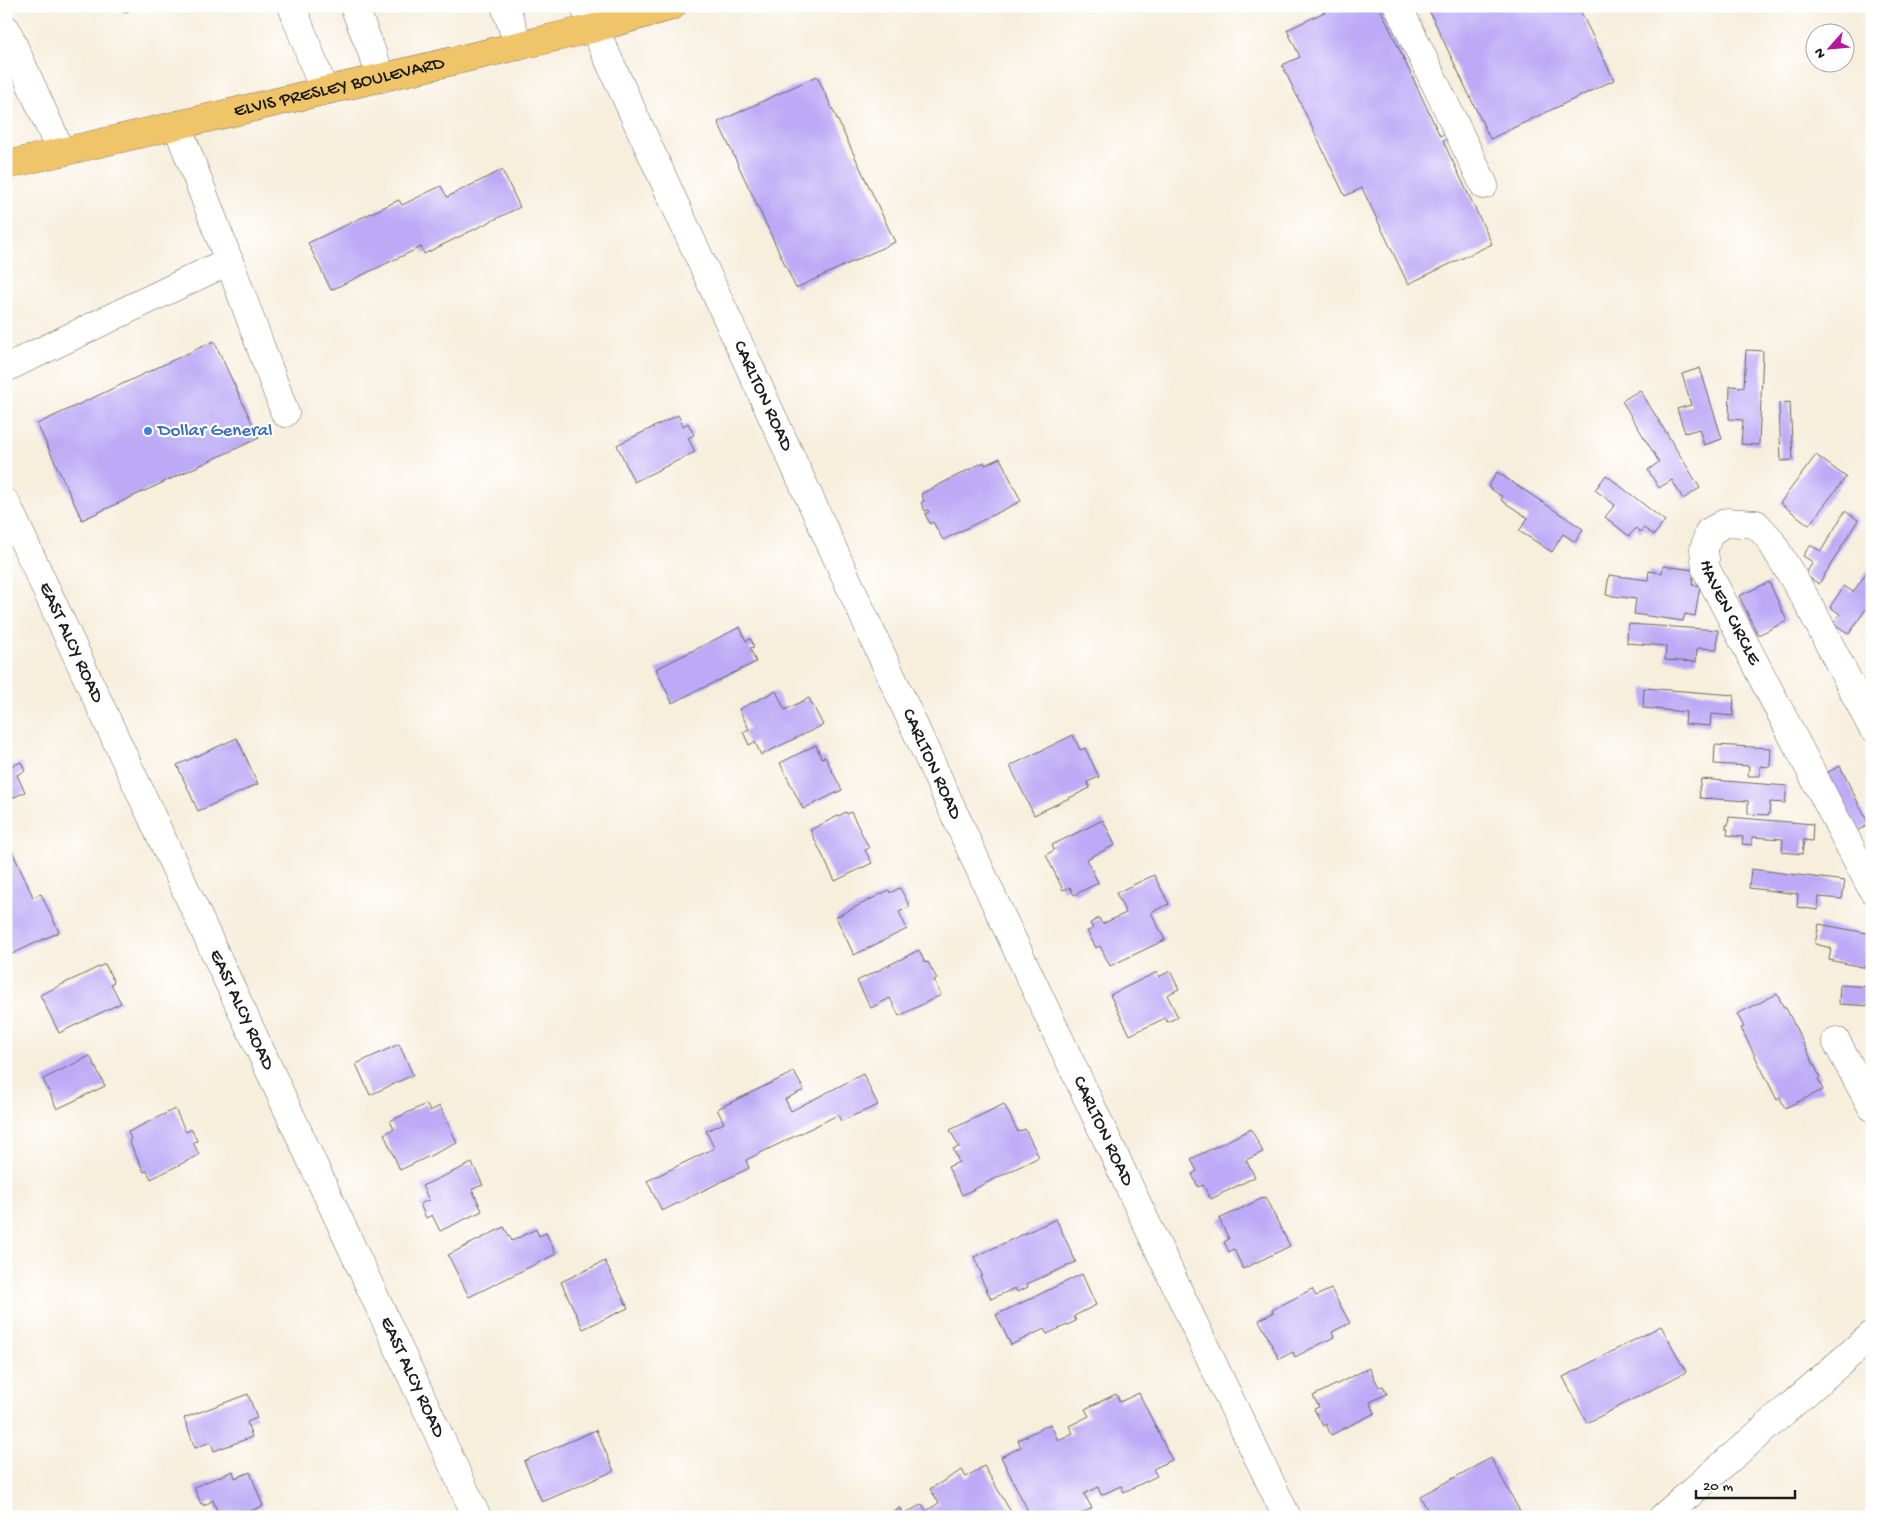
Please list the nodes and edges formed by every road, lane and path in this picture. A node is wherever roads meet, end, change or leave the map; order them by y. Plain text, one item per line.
1 (292, 6) edge
2 (354, 6) edge
3 (504, 6) edge
4 (1398, 6) edge
5 (658, 8) edge
6 (589, 17) edge
7 (9, 41) edge
8 (519, 46) junction
9 (382, 78) junction
10 (324, 91) junction
11 (177, 126) junction
12 (61, 152) junction
13 (6, 165) edge
14 (1484, 186) dead end
15 (229, 261) junction
16 (8, 367) dead end
17 (285, 413) dead end
18 (6, 503) edge
19 (1872, 727) edge
20 (1872, 889) edge
21 (1836, 1041) dead end
22 (1872, 1107) edge
23 (1872, 1336) edge
24 (477, 1517) edge
25 (1287, 1517) edge
26 (1663, 1517) edge

1 - 10 street
2 - 9 street
3 - 8 street
4 - 14 street
5 - 6 main road, ELVIS PRESLEY BOULEVARD
6 - 8 main road, ELVIS PRESLEY BOULEVARD
6 - 25 street, CARLTON ROAD
7 - 12 street
8 - 9 main road, ELVIS PRESLEY BOULEVARD
9 - 10 main road, ELVIS PRESLEY BOULEVARD
10 - 11 main road, ELVIS PRESLEY BOULEVARD
11 - 12 main road, ELVIS PRESLEY BOULEVARD
11 - 15 street
12 - 13 main road, ELVIS PRESLEY BOULEVARD
15 - 16 street
15 - 17 street
18 - 24 street, EAST ALCY ROAD
19 - 20 street, HAVEN CIRCLE
21 - 22 street
23 - 26 street

